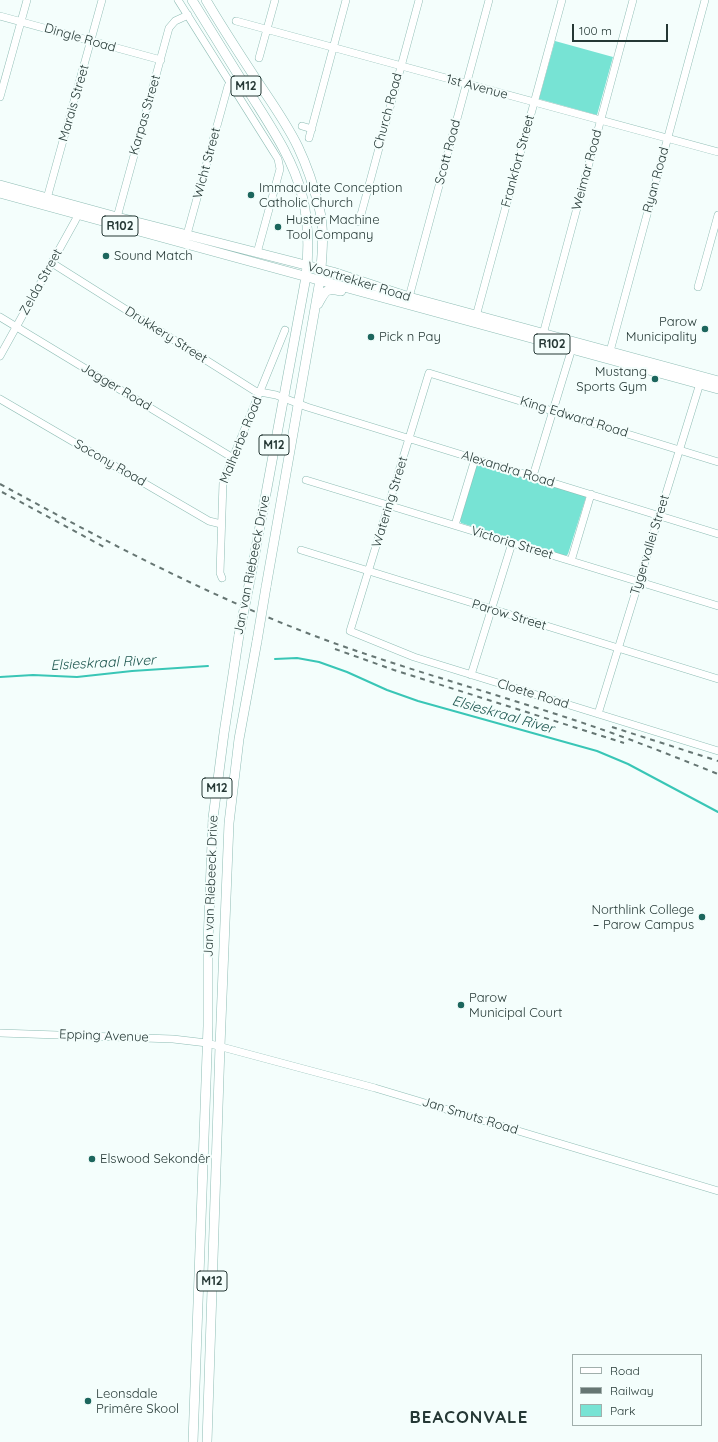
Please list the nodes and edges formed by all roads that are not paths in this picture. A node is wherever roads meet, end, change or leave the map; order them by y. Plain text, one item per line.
1 (27, 0) edge
2 (102, 0) edge
3 (178, 0) edge
4 (192, 0) edge
5 (206, 0) edge
6 (275, 0) edge
7 (346, 0) edge
8 (418, 0) edge
9 (489, 0) edge
10 (562, 0) edge
11 (633, 0) edge
12 (705, 0) edge
13 (188, 15) junction
14 (0, 16) edge
15 (236, 21) dead end
16 (21, 22) junction
17 (267, 29) junction
18 (91, 41) junction
19 (333, 48) junction
20 (259, 58) dead end
21 (161, 60) junction
22 (400, 66) junction
23 (231, 84) junction
24 (466, 84) junction
25 (0, 97) edge
26 (534, 102) junction
27 (601, 120) junction
28 (302, 126) dead end
29 (312, 129) junction
30 (309, 138) dead end
31 (668, 138) junction
32 (718, 152) edge
33 (0, 185) edge
34 (0, 193) edge
35 (46, 202) junction
36 (80, 211) junction
37 (718, 215) edge
38 (116, 221) junction
39 (359, 222) dead end
40 (186, 240) junction
41 (257, 253) junction
42 (52, 264) junction
43 (307, 266) junction
44 (321, 269) junction
45 (306, 277) junction
46 (320, 280) junction
47 (698, 288) dead end
48 (370, 294) junction
49 (408, 301) junction
50 (314, 310) junction
51 (0, 317) edge
52 (475, 319) junction
53 (16, 327) junction
54 (285, 330) dead end
55 (542, 337) junction
56 (573, 345) junction
57 (0, 356) edge
58 (609, 356) junction
59 (429, 373) joint
60 (701, 380) junction
61 (718, 381) edge
62 (718, 388) edge
63 (260, 392) junction
64 (283, 398) junction
65 (0, 399) edge
66 (299, 404) junction
67 (553, 411) junction
68 (409, 438) junction
69 (679, 450) junction
70 (233, 458) junction
71 (475, 459) junction
72 (718, 462) edge
73 (532, 476) junction
74 (306, 480) dead end
75 (591, 494) junction
76 (388, 505) junction
77 (659, 516) junction
78 (221, 524) junction
79 (455, 525) junction
80 (718, 534) edge
81 (512, 543) junction
82 (301, 550) dead end
83 (570, 562) junction
84 (368, 571) junction
85 (222, 578) dead end
86 (639, 582) junction
87 (718, 606) edge
88 (491, 609) junction
89 (350, 631) joint
90 (618, 648) junction
91 (471, 675) junction
92 (718, 679) edge
93 (598, 714) junction
94 (718, 751) edge
95 (0, 1033) edge
96 (207, 1043) junction
97 (220, 1046) junction
98 (718, 1191) edge
99 (193, 1442) edge
100 (207, 1442) edge

1 - 16 street
2 - 18 street, Marais Street
3 - 13 street
4 - 43 main road, M12
5 - 44 main road, M12
6 - 17 street
7 - 19 street
8 - 22 street, Church Road
9 - 24 street, Scott Road
10 - 26 street, Frankfort Street
11 - 27 street, Weimar Road
12 - 31 street, Ryan Road
13 - 21 street, Karpas Street
13 - 23 street
14 - 16 street, Dingle Road
15 - 17 street, 1st Avenue
16 - 18 street, Dingle Road
16 - 25 street
17 - 19 street, 1st Avenue
17 - 20 street
18 - 21 street, Dingle Road
18 - 35 street, Marais Street
19 - 22 street, 1st Avenue
19 - 29 street
21 - 38 street, Karpas Street
22 - 24 street, 1st Avenue
22 - 39 street, Church Road
23 - 40 street, Wicht Street
23 - 41 street
24 - 26 street, 1st Avenue
24 - 49 street, Scott Road
26 - 27 street, 1st Avenue
26 - 52 street, Frankfort Street
27 - 31 street, 1st Avenue
27 - 55 street, Weimar Road
28 - 29 street
29 - 30 street
31 - 32 street, 1st Avenue
31 - 58 street, Ryan Road
33 - 35 main road, Voortrekker Road / R102
34 - 35 main road, Voortrekker Road / R102
35 - 36 main road, Voortrekker Road / R102
36 - 38 main road, Voortrekker Road / R102
36 - 42 street, Zelda Street
37 - 47 street
38 - 40 main road, Voortrekker Road / R102
40 - 41 main road, Voortrekker Road / R102
40 - 45 main road, Voortrekker Road / R102
41 - 43 main road, Voortrekker Road / R102
42 - 53 street, Zelda Street
42 - 63 street, Drukkery Street
43 - 44 main road, Voortrekker Road / R102
43 - 45 main road, Jan van Riebeeck Drive / M12
44 - 46 main road, Jan van Riebeeck Drive / M12
44 - 49 main road, Voortrekker Road / R102
45 - 46 main road, Voortrekker Road / R102
45 - 64 main road, Jan van Riebeeck Drive / M12
46 - 48 main road, Voortrekker Road / R102
46 - 50 main road, Jan van Riebeeck Drive / M12
48 - 49 main road, Voortrekker Road / R102
48 - 50 main road
49 - 52 main road, Voortrekker Road / R102
50 - 66 main road, Jan van Riebeeck Drive / M12
51 - 53 street, Jagger Road
52 - 55 main road, Voortrekker Road / R102
53 - 57 street, Zelda Street
53 - 70 street, Jagger Road
54 - 63 street, Malherbe Road
55 - 56 main road, Voortrekker Road / R102
56 - 58 main road, Voortrekker Road / R102
56 - 67 street
58 - 60 main road, Voortrekker Road / R102
59 - 67 street, King Edward Road
59 - 68 street, Watering Street
60 - 61 main road, Voortrekker Road / R102
60 - 62 main road, Voortrekker Road / R102
60 - 69 street, Tygervallei Street
63 - 64 street, Drukkery Street
63 - 70 street, Malherbe Road
64 - 66 street, Drukkery Street
64 - 96 main road, Jan van Riebeeck Drive / M12, bridge
65 - 78 street, Socony Road
66 - 68 street, Alexandra Road
66 - 97 main road, Jan van Riebeeck Drive / M12, bridge
67 - 69 street, King Edward Road
67 - 73 street
68 - 71 street, Alexandra Road
68 - 76 street, Watering Street
69 - 72 street, King Edward Road
69 - 77 street, Tygervallei Street
70 - 78 street, Malherbe Road
71 - 73 street, Alexandra Road
71 - 79 street
73 - 75 street, Alexandra Road
74 - 76 street, Victoria Street
75 - 77 street, Alexandra Road
75 - 83 street
76 - 79 street, Victoria Street
76 - 84 street, Watering Street
77 - 80 street, Alexandra Road
77 - 86 street, Tygervallei Street
78 - 85 street, Malherbe Road
79 - 81 street, Victoria Street
81 - 83 street, Victoria Street
81 - 88 street
82 - 84 street, Parow Street
83 - 86 street, Victoria Street
84 - 88 street, Parow Street
84 - 89 street, Watering Street
86 - 87 street, Victoria Street
86 - 90 street, Tygervallei Street
88 - 90 street, Parow Street
88 - 91 street
89 - 91 street, Cloete Road
90 - 92 street, Parow Street
90 - 93 street, Tygervallei Street
91 - 93 street, Cloete Road
93 - 94 street, Cloete Road
95 - 96 street, Epping Avenue
96 - 97 street, Epping Avenue
96 - 99 main road, Jan van Riebeeck Drive / M12
97 - 98 street, Jan Smuts Road
97 - 100 main road, Jan van Riebeeck Drive / M12

